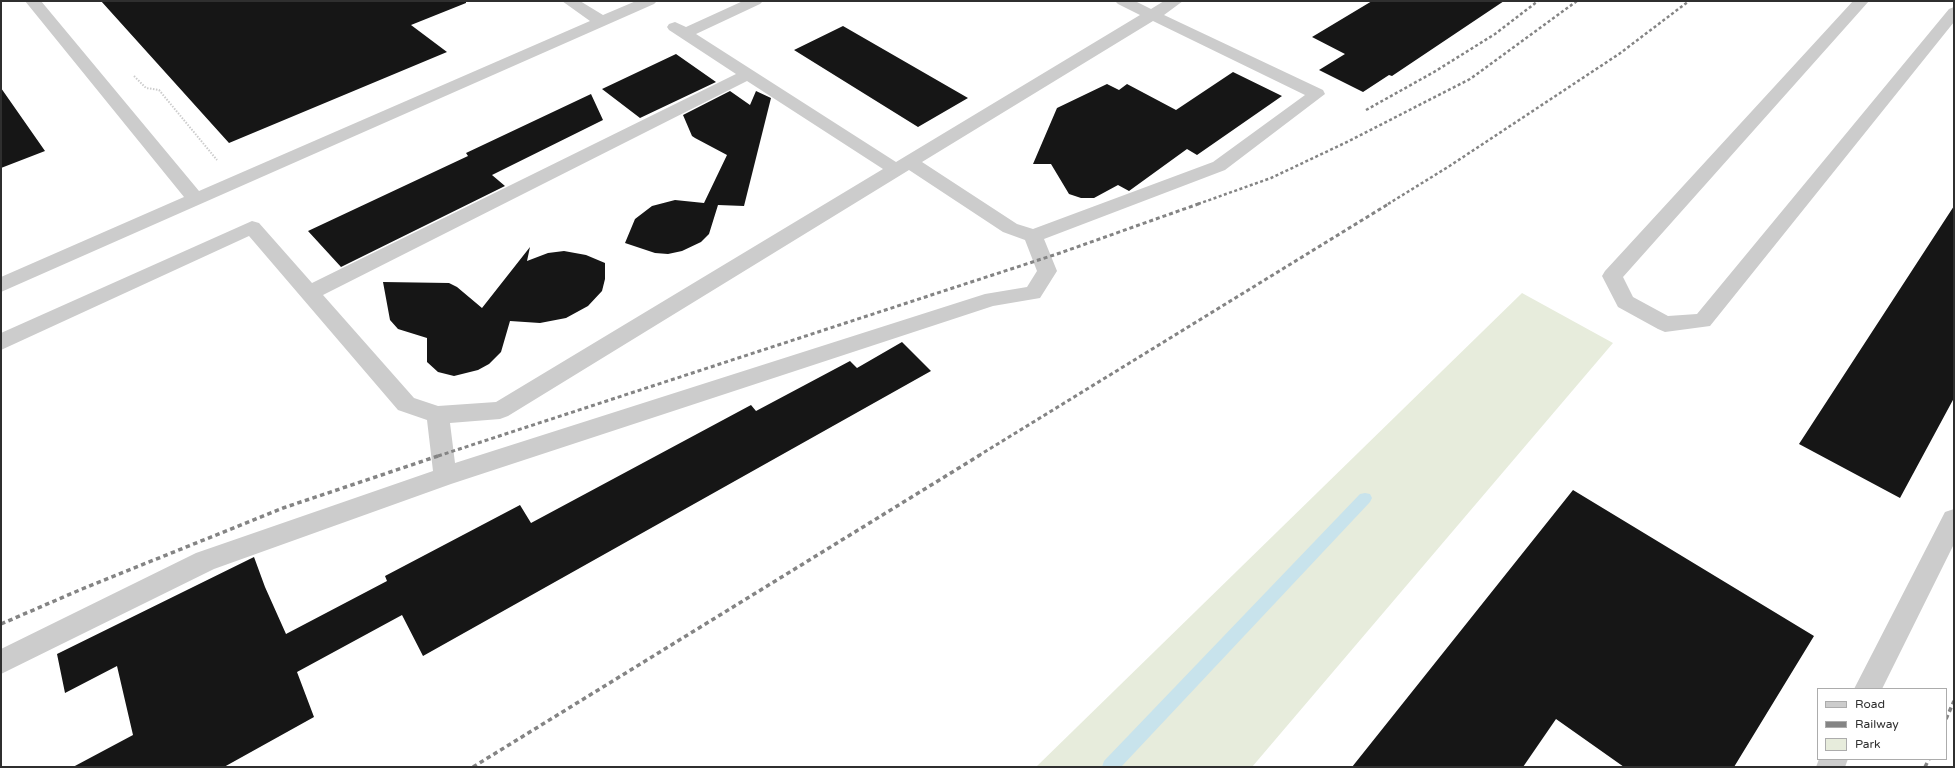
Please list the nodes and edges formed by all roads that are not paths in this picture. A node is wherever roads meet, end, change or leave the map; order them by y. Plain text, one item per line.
1 (33, 1) edge
2 (570, 1) edge
3 (649, 1) edge
4 (755, 1) edge
5 (1122, 1) edge
6 (1175, 1) edge
7 (1861, 1) edge
8 (1954, 12) edge
9 (1152, 15) junction
10 (601, 22) junction
11 (748, 74) junction
12 (903, 166) junction
13 (196, 200) junction
14 (1033, 236) junction
15 (1, 285) edge
16 (309, 293) junction
17 (1, 342) edge
18 (438, 415) junction
19 (446, 476) junction
20 (1954, 519) edge
21 (1, 662) edge
22 (1869, 688) edge

1 - 13 lane
2 - 10 lane
3 - 10 lane
4 - 11 lane
5 - 9 lane
6 - 9 lane
7 - 8 lane
9 - 12 lane
9 - 14 lane
10 - 13 lane
11 - 12 lane
11 - 16 lane
12 - 14 lane
12 - 18 lane
13 - 15 lane
14 - 19 lane
16 - 17 lane
16 - 18 lane
18 - 19 lane
19 - 21 lane
20 - 22 lane

